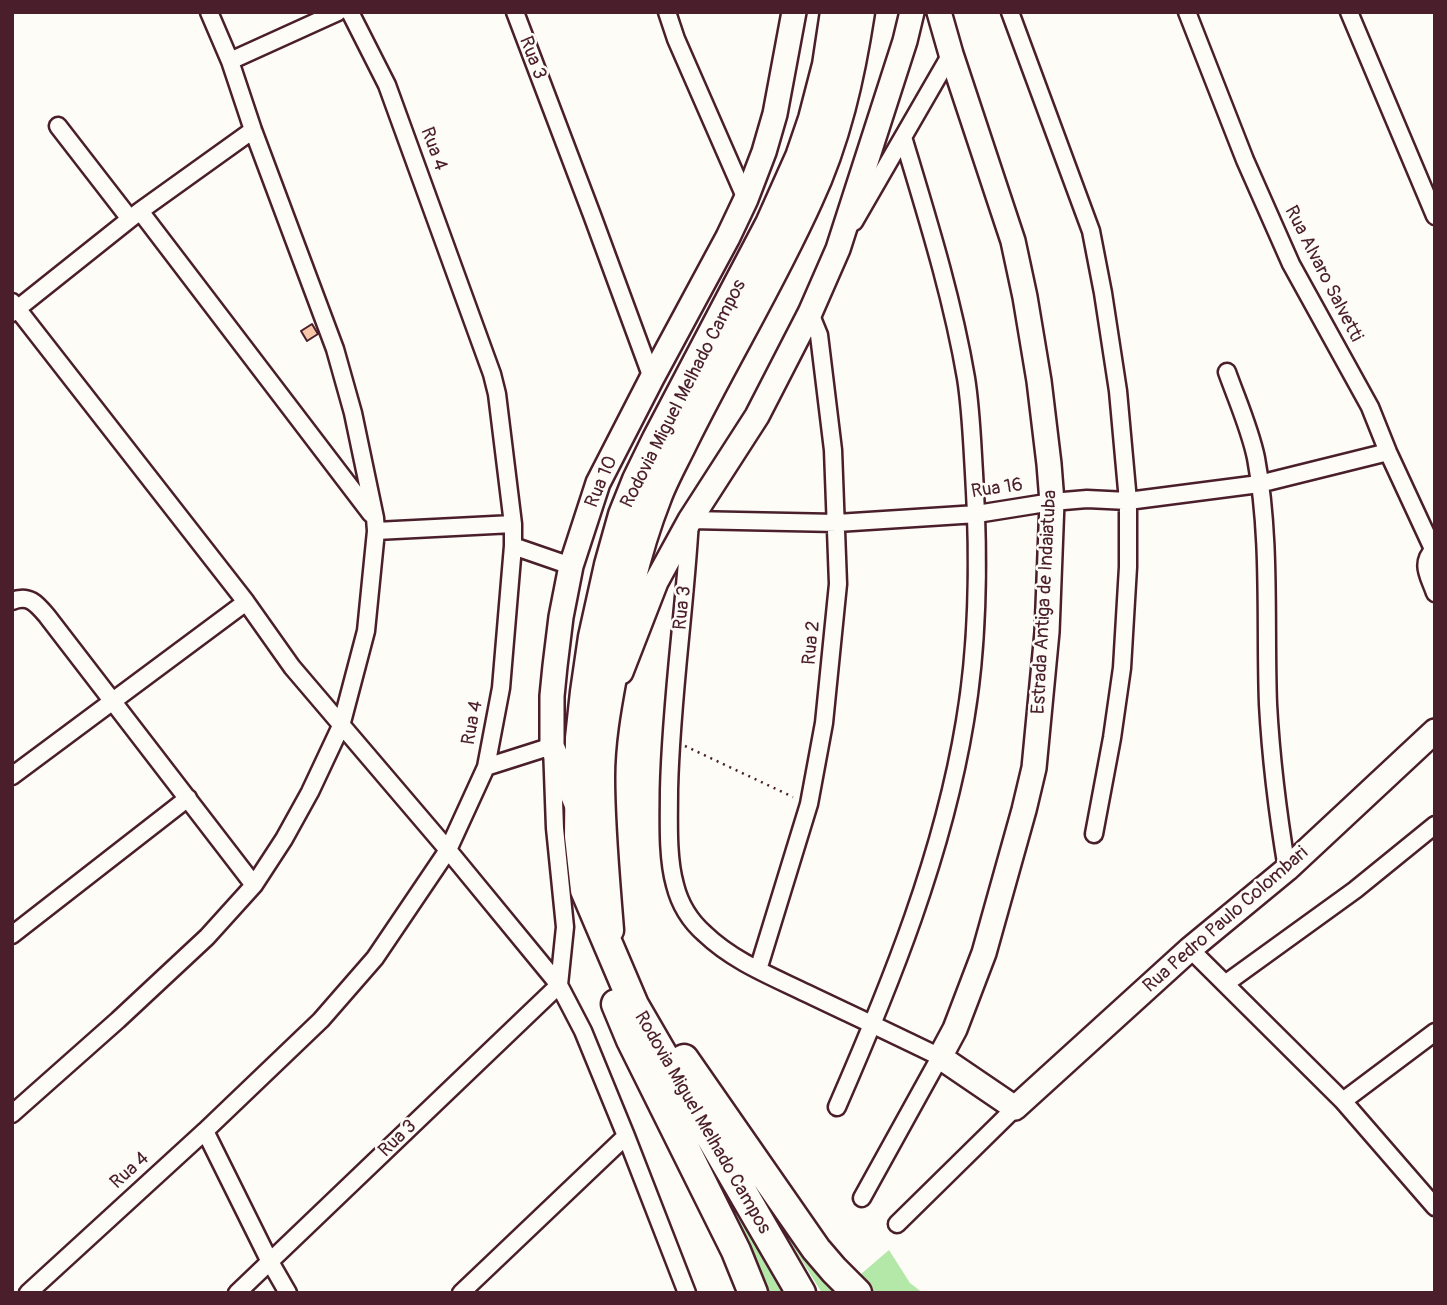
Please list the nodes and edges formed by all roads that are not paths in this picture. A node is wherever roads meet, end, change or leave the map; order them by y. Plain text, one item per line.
1 (209, 12) edge
2 (338, 12) edge
3 (350, 12) edge
4 (515, 12) edge
5 (667, 12) edge
6 (794, 12) edge
7 (835, 12) edge
8 (860, 12) edge
9 (912, 12) edge
10 (939, 12) edge
11 (1010, 12) edge
12 (1187, 12) edge
13 (1349, 12) edge
14 (951, 54) junction
15 (230, 61) junction
16 (58, 126) dead end
17 (253, 130) junction
18 (904, 137) junction
19 (746, 199) junction
20 (135, 215) junction
21 (1435, 215) edge
22 (838, 248) junction
23 (14, 308) edge
24 (810, 313) junction
25 (1227, 372) dead end
26 (652, 378) junction
27 (1388, 452) junction
28 (1259, 484) junction
29 (1128, 501) junction
30 (1052, 502) junction
31 (976, 514) junction
32 (690, 520) junction
33 (837, 523) junction
34 (513, 524) junction
35 (376, 525) junction
36 (513, 546) junction
37 (1434, 549) edge
38 (571, 566) junction
39 (1435, 593) edge
40 (19, 600) edge
41 (246, 602) junction
42 (113, 701) junction
43 (606, 713) junction
44 (341, 726) junction
45 (1435, 731) edge
46 (552, 746) junction
47 (486, 767) junction
48 (12, 776) edge
49 (188, 799) junction
50 (579, 811) junction
51 (1432, 832) edge
52 (1094, 834) dead end
53 (448, 850) junction
54 (1287, 869) junction
55 (595, 881) junction
56 (254, 885) junction
57 (12, 935) edge
58 (1190, 949) junction
59 (758, 970) junction
60 (1225, 984) junction
61 (559, 985) junction
62 (873, 1025) junction
63 (1435, 1032) edge
64 (940, 1057) junction
65 (1343, 1101) junction
66 (837, 1107) dead end
67 (1015, 1108) junction
68 (12, 1114) edge
69 (205, 1131) junction
70 (626, 1136) junction
71 (862, 1198) dead end
72 (1435, 1207) edge
73 (897, 1224) dead end
74 (269, 1260) junction
75 (28, 1293) edge
76 (237, 1293) edge
77 (288, 1293) edge
78 (461, 1293) edge
79 (687, 1293) edge
80 (753, 1293) edge
81 (800, 1293) edge
82 (857, 1293) edge

1 - 15 street
2 - 15 street
3 - 34 street, Rua 4
4 - 26 street, Rua 3
5 - 19 street
6 - 19 main road, Rua 10
7 - 50 highway, Rodovia Miguel Melhado Campos
8 - 43 highway, Rodovia Miguel Melhado Campos
9 - 22 main road
10 - 14 main road, Estrada Antiga de Indaiatuba
11 - 29 street
12 - 27 street, Rua Alvaro Salvetti
13 - 21 street
14 - 18 street, Rua 3
14 - 30 main road, Estrada Antiga de Indaiatuba
15 - 17 street
16 - 20 street
17 - 20 street
17 - 35 street
18 - 22 street, Rua 3
18 - 31 street
19 - 26 main road, Rua 10
20 - 23 street
20 - 35 street
22 - 24 main road, Rua 3
23 - 41 street
24 - 32 main road, Rua 3
24 - 33 street, Rua 2
25 - 28 street
26 - 38 main road, Rua 10
27 - 28 street, Rua 16
27 - 37 street, Rua Alvaro Salvetti
28 - 29 street, Rua 16
28 - 54 street
29 - 30 street, Rua 16
29 - 52 street
30 - 31 street, Rua 16
30 - 64 main road, Estrada Antiga de Indaiatuba
31 - 33 street, Rua 16
31 - 62 street
32 - 33 street, Rua 16
32 - 43 main road
32 - 59 street, Rua 3
33 - 59 street, Rua 2
34 - 35 street
34 - 36 street, Rua 4
35 - 44 street
36 - 38 street
36 - 47 street, Rua 4
37 - 39 street
38 - 46 main road, Rua 10
40 - 42 street
41 - 42 street
41 - 44 street
42 - 48 street
42 - 49 street
43 - 55 highway, Rodovia Miguel Melhado Campos
44 - 53 street
44 - 56 street
45 - 54 main road, Rua Pedro Paulo Colombari
46 - 47 street
46 - 50 main road
46 - 61 street, Rua 10
47 - 53 street, Rua 4
49 - 56 street
49 - 57 street
50 - 55 highway, Rodovia Miguel Melhado Campos
51 - 60 street
53 - 61 street
53 - 69 street, Rua 4
54 - 58 main road, Rua Pedro Paulo Colombari
55 - 80 highway
55 - 81 highway, Rodovia Miguel Melhado Campos
55 - 82 highway
56 - 68 street
58 - 60 street
58 - 67 main road, Rua Pedro Paulo Colombari
59 - 62 street, Rua 3
60 - 65 street
61 - 70 street
61 - 74 street, Rua 3
62 - 64 street, Rua 3
62 - 66 street
63 - 65 street
64 - 67 main road
64 - 71 street
65 - 72 street
67 - 73 street
69 - 74 street
69 - 75 street, Rua 4
70 - 78 street
70 - 79 street
74 - 76 street, Rua 3
74 - 77 street

